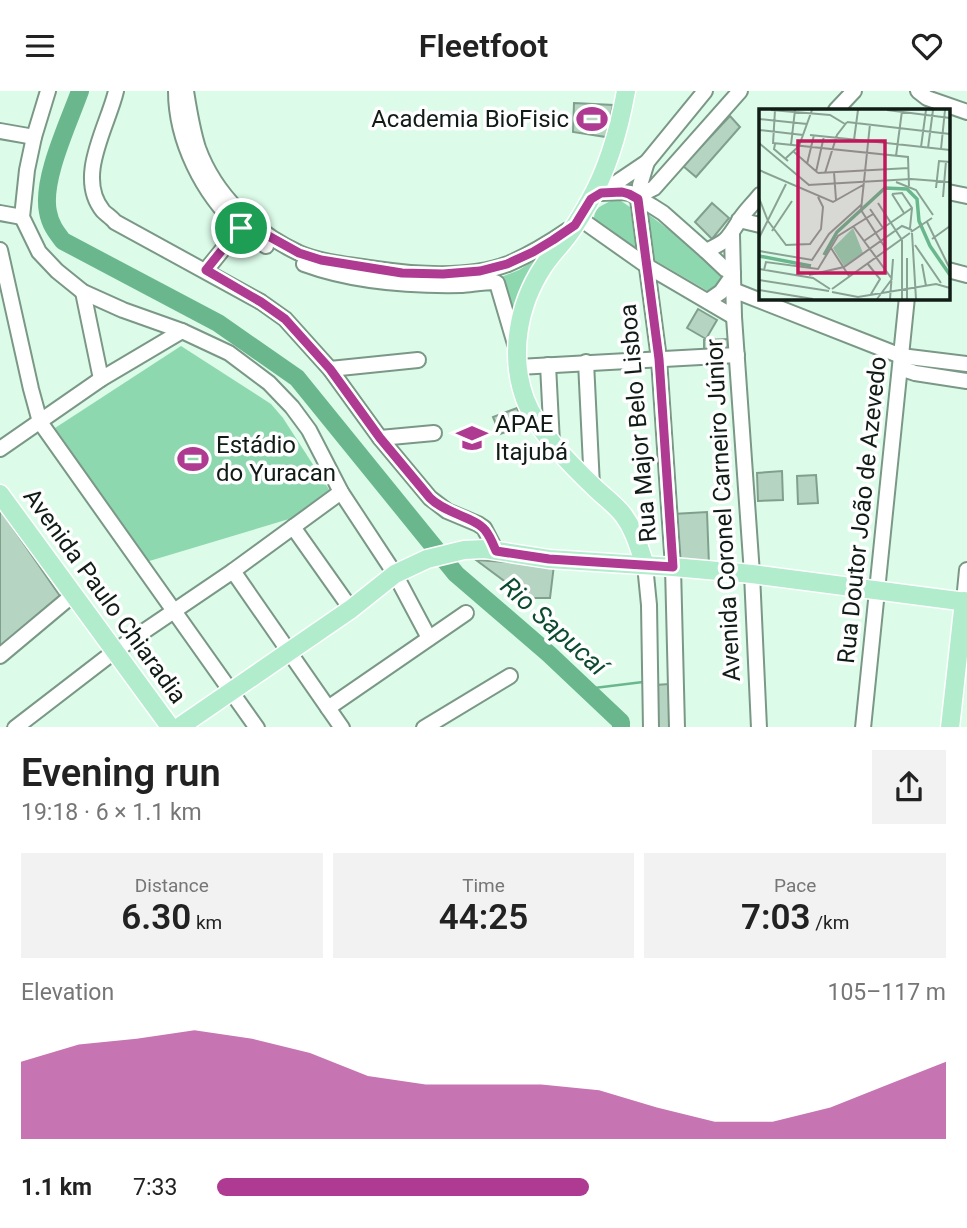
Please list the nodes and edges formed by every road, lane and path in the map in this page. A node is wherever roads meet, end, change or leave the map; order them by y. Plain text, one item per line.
1 (48, 91) edge
2 (116, 91) edge
3 (176, 91) edge
4 (186, 91) edge
5 (626, 91) edge
6 (705, 91) edge
7 (740, 91) edge
8 (853, 91) edge
9 (924, 98) edge
10 (837, 109) edge
11 (967, 112) edge
12 (0, 131) edge
13 (34, 137) junction
14 (647, 162) junction
15 (596, 196) junction
16 (638, 196) junction
17 (759, 197) edge
18 (0, 213) edge
19 (22, 217) junction
20 (739, 220) junction
21 (577, 222) junction
22 (244, 224) junction
23 (759, 225) edge
24 (732, 235) junction
25 (0, 250) edge
26 (706, 251) junction
27 (647, 266) junction
28 (206, 270) junction
29 (950, 271) edge
30 (967, 275) edge
31 (733, 279) junction
32 (83, 292) junction
33 (759, 292) edge
34 (773, 299) edge
35 (907, 299) edge
36 (708, 301) junction
37 (734, 317) junction
38 (182, 331) junction
39 (516, 348) junction
40 (737, 355) junction
41 (659, 359) junction
42 (418, 360) dead end
43 (586, 362) junction
44 (901, 362) junction
45 (967, 364) edge
46 (548, 365) junction
47 (518, 367) junction
48 (330, 369) junction
49 (101, 379) junction
50 (967, 381) edge
51 (40, 422) junction
52 (435, 433) dead end
53 (380, 438) junction
54 (552, 443) junction
55 (0, 449) edge
56 (593, 486) junction
57 (341, 492) junction
58 (0, 494) edge
59 (293, 527) junction
60 (490, 550) junction
61 (645, 565) junction
62 (673, 567) junction
63 (233, 571) junction
64 (401, 571) junction
65 (967, 571) edge
66 (752, 574) junction
67 (878, 589) junction
68 (74, 594) junction
69 (965, 601) edge
70 (351, 609) junction
71 (175, 612) junction
72 (466, 613) dead end
73 (429, 638) junction
74 (115, 651) junction
75 (290, 652) junction
76 (0, 656) edge
77 (510, 676) dead end
78 (232, 692) junction
79 (328, 708) junction
80 (15, 727) edge
81 (170, 727) edge
82 (178, 727) edge
83 (257, 727) edge
84 (342, 727) edge
85 (424, 727) edge
86 (651, 727) edge
87 (677, 727) edge
88 (759, 727) edge
89 (863, 727) edge
90 (950, 727) edge

1 - 13 street
2 - 28 street
3 - 22 street
4 - 22 street
5 - 15 main road
6 - 14 street
7 - 16 street
8 - 10 street
9 - 11 street
12 - 13 street
13 - 19 street
14 - 15 street
14 - 16 street
15 - 16 street
15 - 21 main road
16 - 26 street
16 - 27 street, Rua Major Belo Lisboa
17 - 20 street
18 - 19 street
19 - 32 street
20 - 23 street
20 - 24 street
21 - 22 street
21 - 27 street
21 - 39 main road
22 - 28 street
22 - 39 street
24 - 26 street
24 - 31 street, Avenida Coronel Carneiro Júnior
25 - 51 street
26 - 31 street
27 - 36 street
27 - 41 street, Rua Major Belo Lisboa
28 - 48 street
29 - 30 street
31 - 33 street
31 - 36 street
31 - 37 street, Avenida Coronel Carneiro Júnior
32 - 38 street
32 - 49 street
34 - 44 street
35 - 44 street, Rua Doutor João de Azevedo
36 - 37 street
37 - 40 street, Avenida Coronel Carneiro Júnior
38 - 49 street
38 - 57 street
39 - 47 main road
40 - 41 street
40 - 66 street, Avenida Coronel Carneiro Júnior
41 - 43 street
41 - 62 street, Rua Major Belo Lisboa
42 - 48 street
43 - 46 street
43 - 56 street
44 - 45 street
44 - 50 street
44 - 67 street, Rua Doutor João de Azevedo
46 - 47 street
46 - 54 street
47 - 54 main road
48 - 53 street
49 - 51 street
51 - 55 street
51 - 71 street
52 - 53 street
53 - 60 street
54 - 56 main road
56 - 61 main road
57 - 59 street
57 - 64 street
58 - 68 main road, Avenida Paulo Chiaradia
59 - 63 street
59 - 70 street
60 - 61 main road
60 - 64 main road
61 - 62 main road
61 - 86 street
62 - 66 main road
62 - 87 street, Rua Major Belo Lisboa
63 - 71 street
63 - 75 street
64 - 70 main road
64 - 73 street
65 - 69 street
66 - 67 main road
66 - 88 street, Avenida Coronel Carneiro Júnior
67 - 69 main road
67 - 89 street, Rua Doutor João de Azevedo
68 - 74 main road, Avenida Paulo Chiaradia
68 - 76 street
69 - 90 main road
70 - 75 main road
71 - 74 street
71 - 78 street
72 - 73 street
73 - 79 street
74 - 80 street
74 - 81 main road, Avenida Paulo Chiaradia
75 - 78 main road
75 - 79 street
77 - 85 street
78 - 82 main road
78 - 83 street
79 - 84 street

